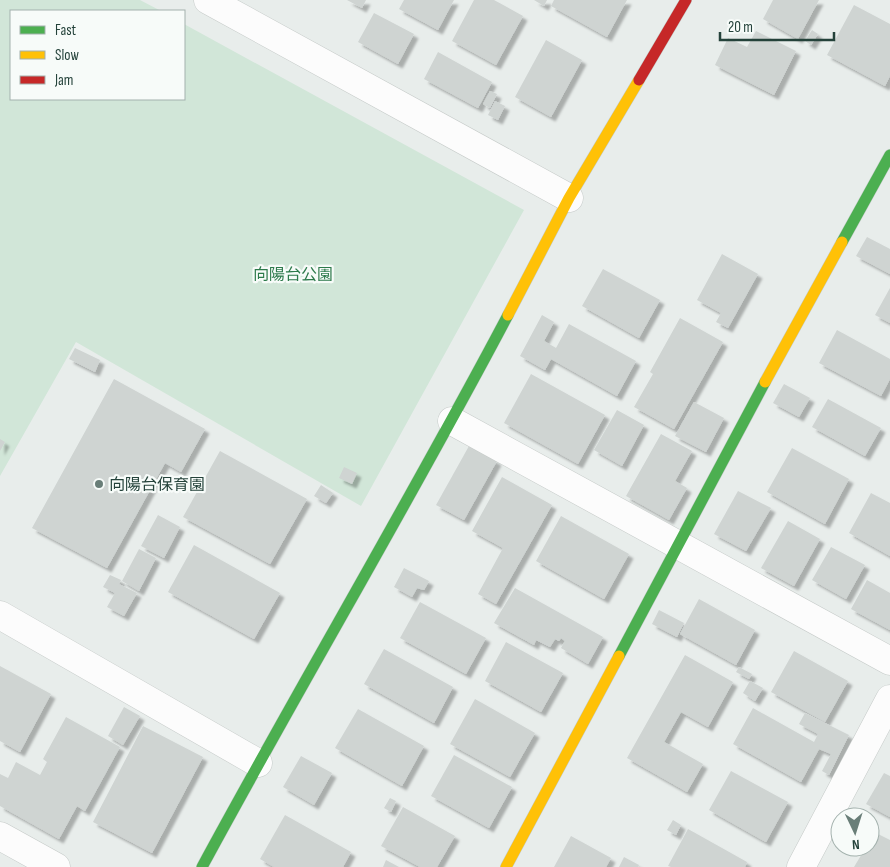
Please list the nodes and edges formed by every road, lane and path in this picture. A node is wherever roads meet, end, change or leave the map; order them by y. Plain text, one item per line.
1 (208, 0) edge
2 (686, 0) edge
3 (890, 155) edge
4 (569, 198) junction
5 (452, 421) junction
6 (678, 546) junction
7 (0, 615) edge
8 (890, 661) edge
9 (890, 699) edge
10 (258, 763) junction
11 (0, 836) edge
12 (56, 867) edge
13 (202, 867) edge
14 (506, 867) edge
15 (801, 867) edge

1 - 4 street
2 - 4 street
3 - 6 street
4 - 5 street
5 - 6 street
5 - 10 street
6 - 8 street
6 - 14 street
7 - 10 street
9 - 15 street
10 - 13 street
11 - 12 street

